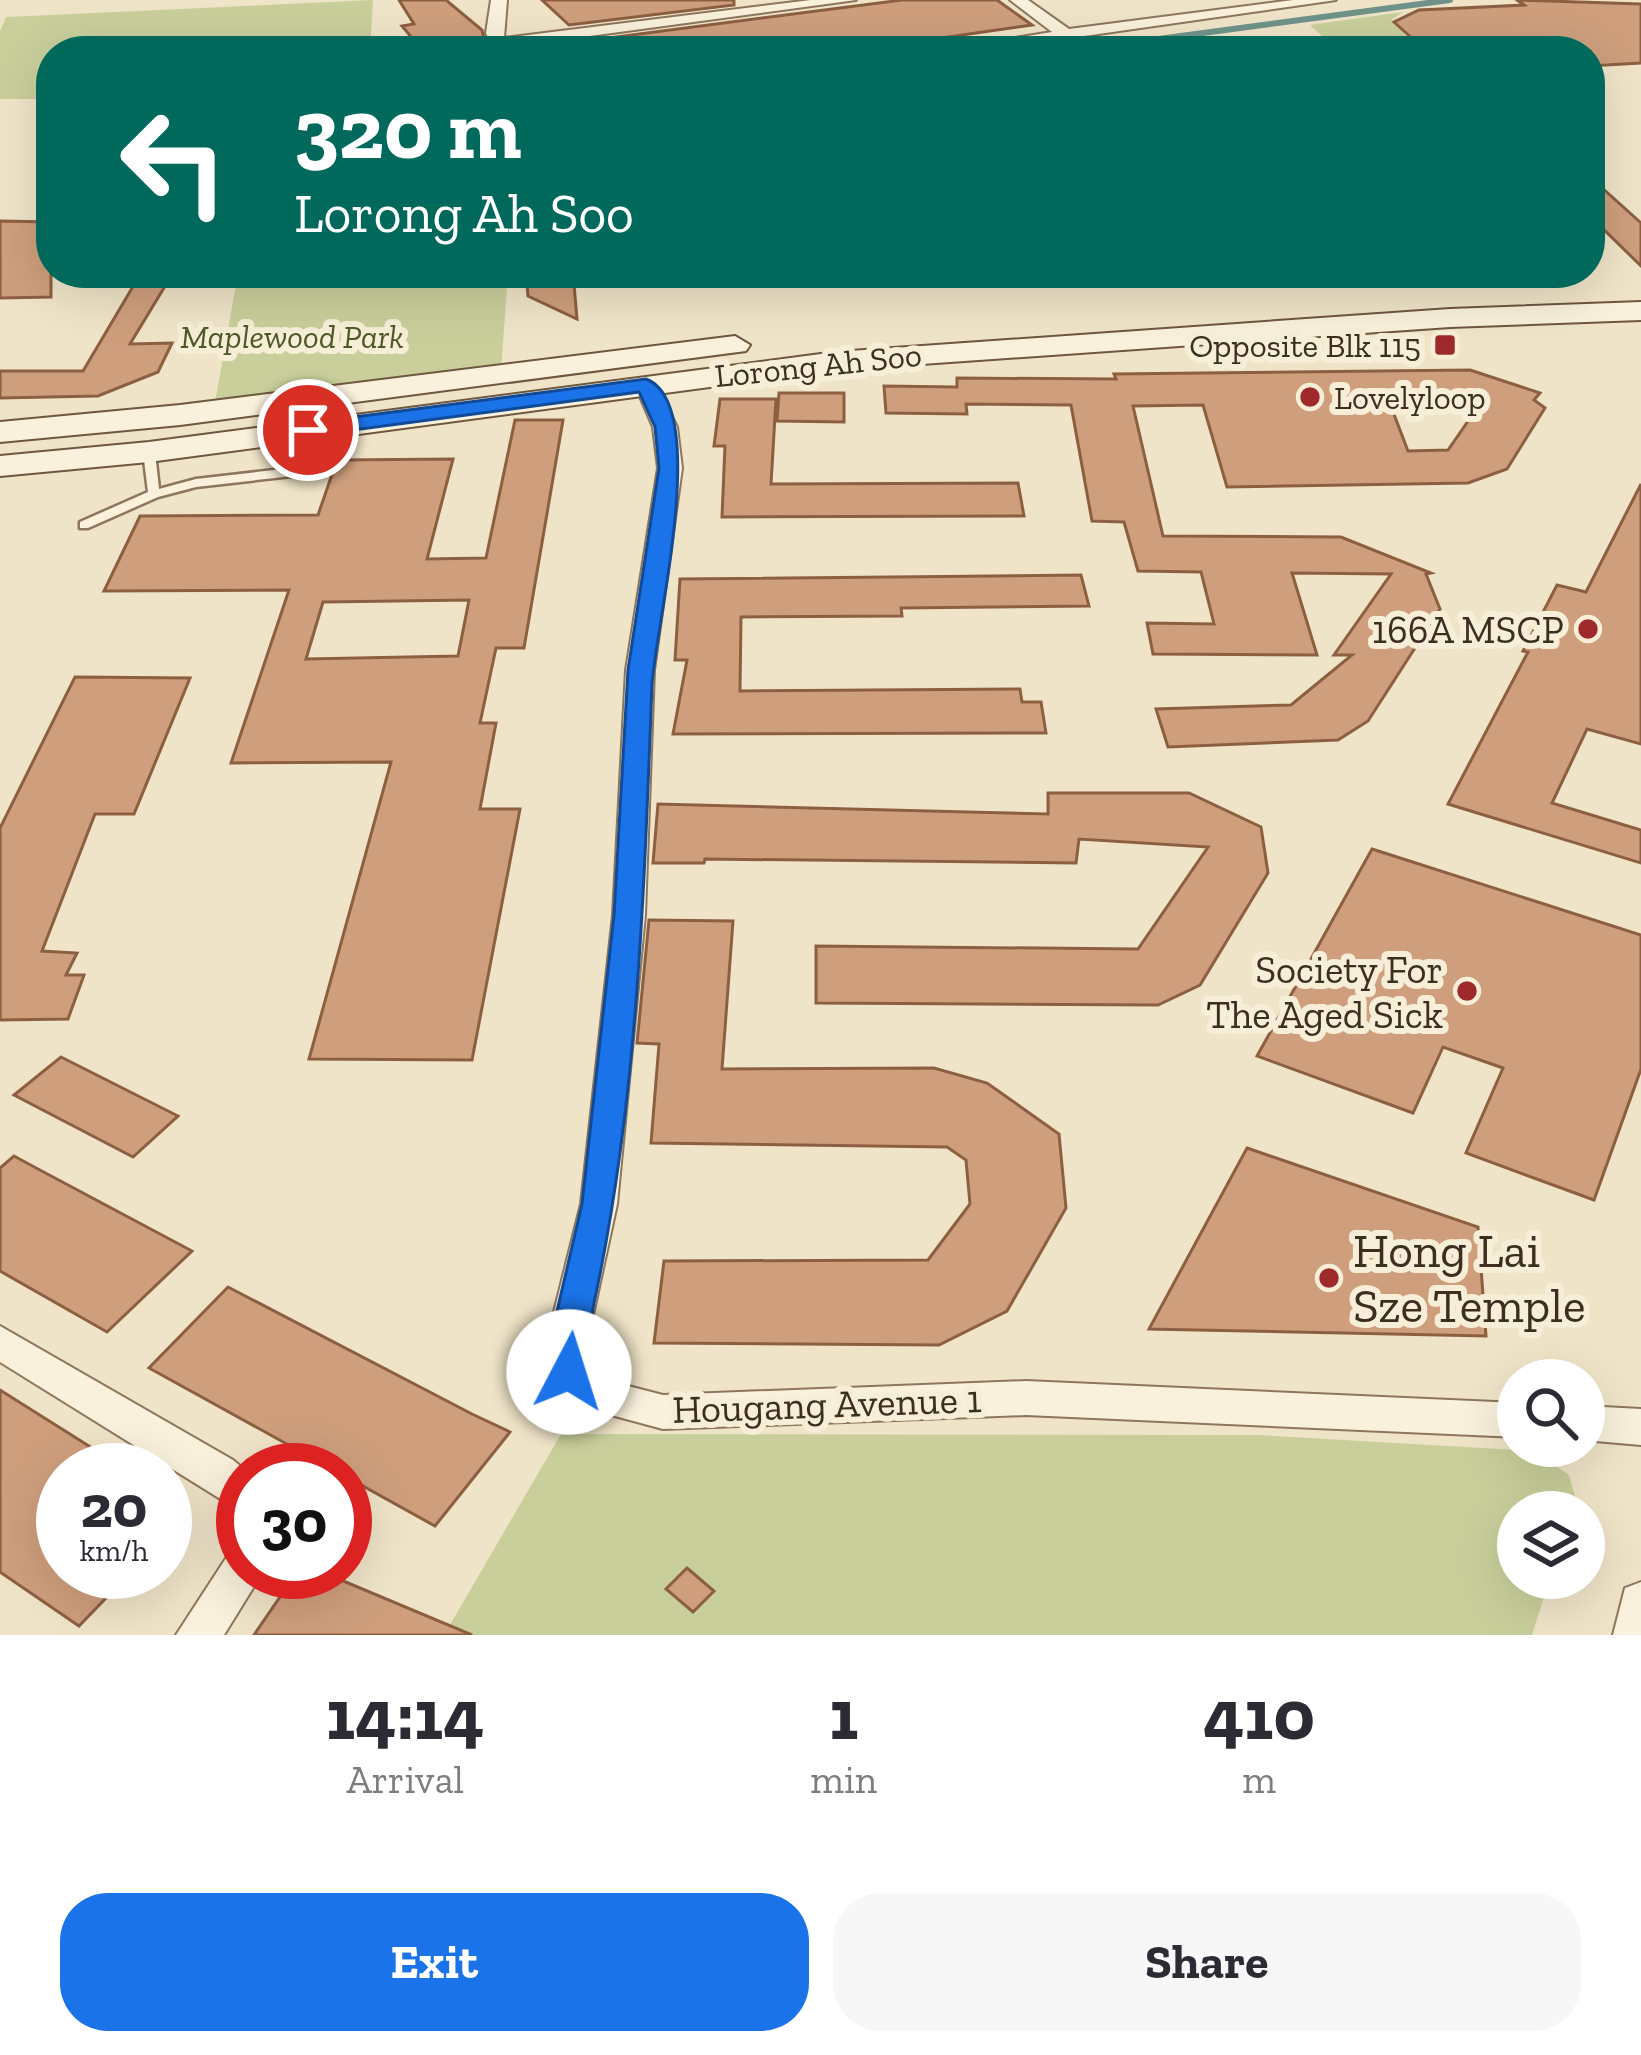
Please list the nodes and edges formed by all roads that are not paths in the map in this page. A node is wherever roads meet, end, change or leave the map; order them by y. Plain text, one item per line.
1 (499, 0) edge
2 (712, 0) edge
3 (848, 0) edge
4 (1018, 0) edge
5 (1198, 0) edge
6 (1328, 0) edge
7 (728, 14) junction
8 (1220, 14) junction
9 (1065, 34) junction
10 (499, 36) edge
11 (575, 36) edge
12 (1051, 36) edge
13 (1641, 296) edge
14 (1641, 311) edge
15 (906, 344) junction
16 (646, 385) junction
17 (0, 432) edge
18 (149, 452) junction
19 (0, 466) edge
20 (292, 472) dead end
21 (154, 494) junction
22 (84, 525) dead end
23 (0, 1342) edge
24 (1497, 1419) edge
25 (1605, 1424) edge
26 (1641, 1427) edge
27 (216, 1472) edge
28 (223, 1599) edge
29 (1641, 1602) edge
30 (198, 1635) edge
31 (1635, 1635) edge

1 - 10 street
2 - 7 street
3 - 7 street
4 - 9 street
5 - 8 street
6 - 8 street
7 - 11 street
8 - 9 street
9 - 12 street
13 - 15 main road, Lorong Ah Soo
14 - 15 main road, Lorong Ah Soo
15 - 16 main road, Lorong Ah Soo
15 - 17 main road, Lorong Ah Soo
16 - 18 main road, Lorong Ah Soo
16 - 24 street, Hougang Avenue 1
18 - 19 main road, Lorong Ah Soo
18 - 21 lane
20 - 21 lane
21 - 22 lane
23 - 27 street
25 - 26 street
28 - 30 street
29 - 31 street

